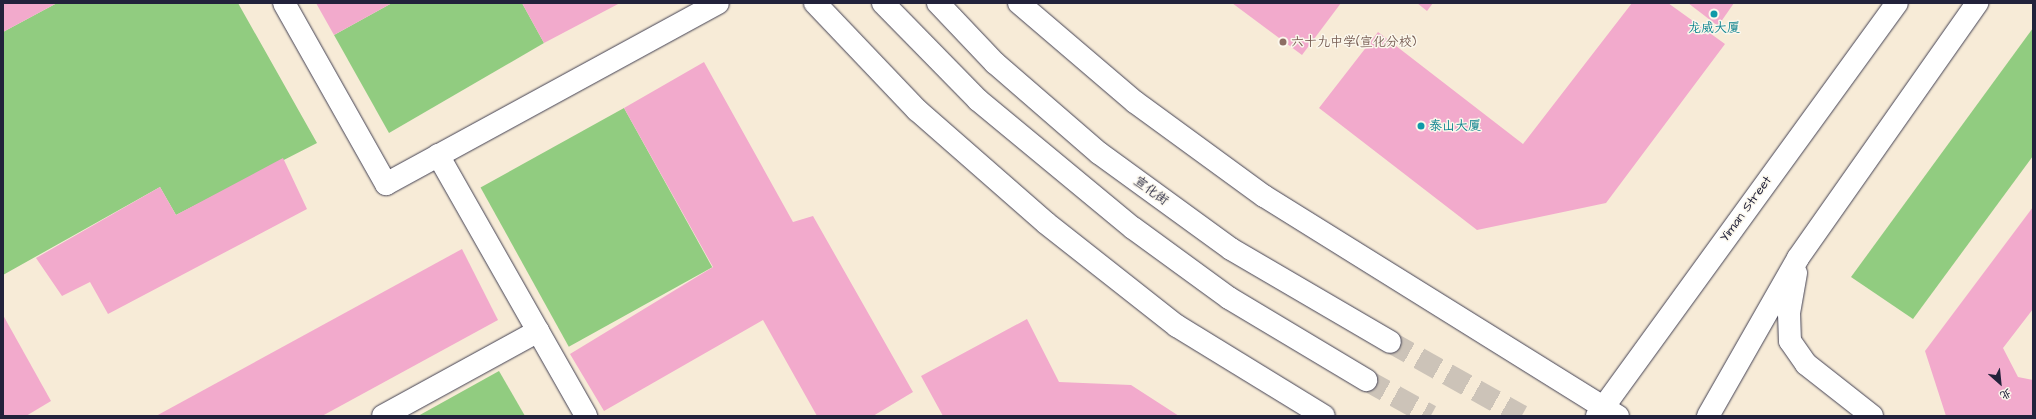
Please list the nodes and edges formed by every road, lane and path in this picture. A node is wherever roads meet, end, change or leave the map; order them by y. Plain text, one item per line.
1 (284, 3) edge
2 (718, 3) edge
3 (815, 3) edge
4 (882, 3) edge
5 (938, 3) edge
6 (1019, 3) edge
7 (1897, 3) edge
8 (1977, 3) edge
9 (438, 155) junction
10 (1798, 258) junction
11 (538, 331) junction
12 (1390, 342) tunnel mouth
13 (1366, 380) tunnel mouth
14 (1606, 413) edge
15 (383, 416) edge
16 (586, 416) edge
17 (1324, 416) edge
18 (1708, 416) edge
19 (1872, 416) edge

1 - 9 main road
2 - 9 main road
3 - 17 main road
4 - 13 main road
5 - 12 main road, 宣化街
6 - 14 main road
7 - 14 main road, Yiman Street
8 - 10 main road
9 - 11 main road
10 - 18 main road
10 - 19 main road
11 - 15 main road
11 - 16 main road

